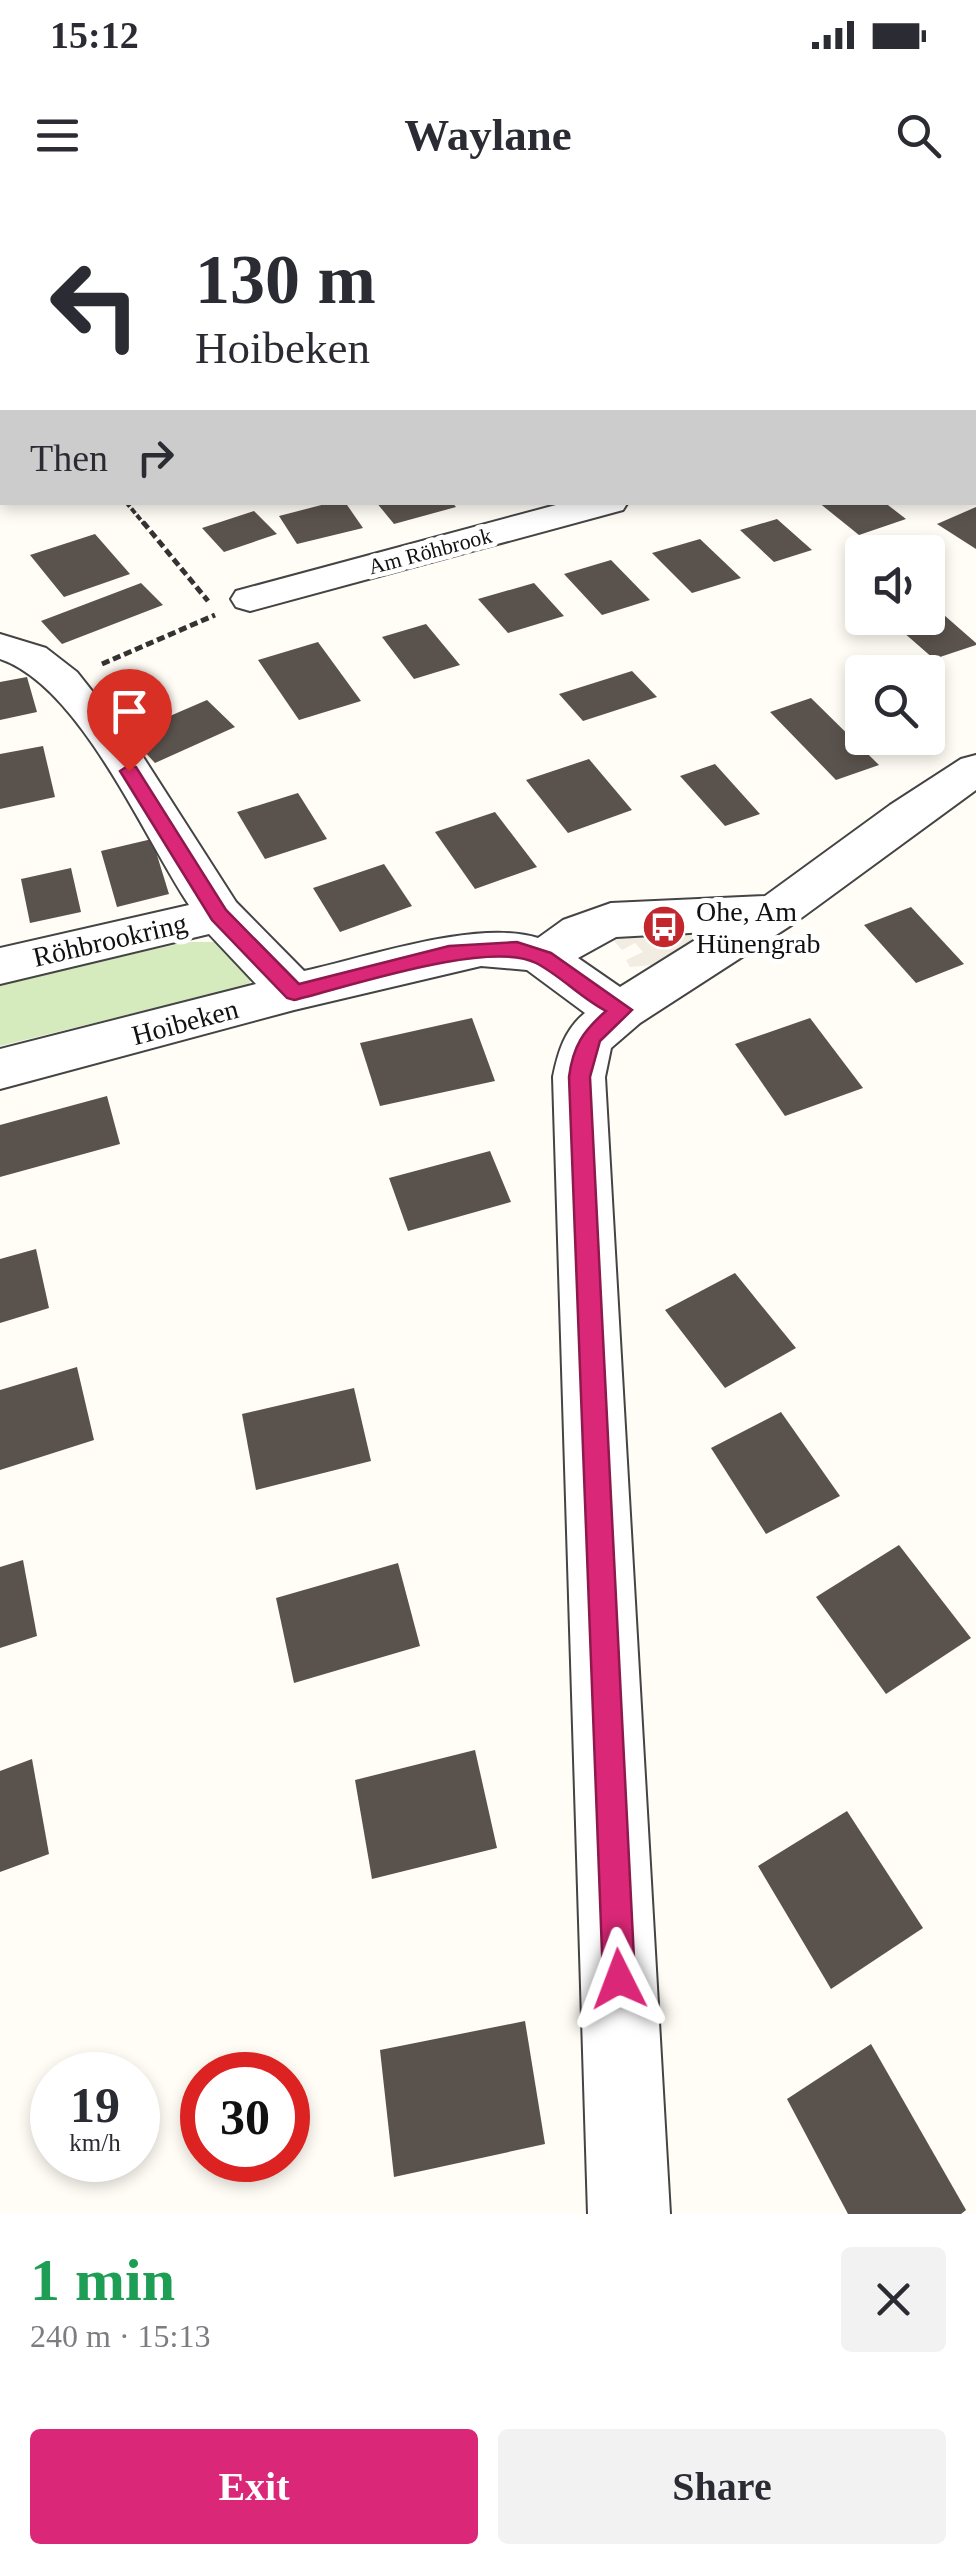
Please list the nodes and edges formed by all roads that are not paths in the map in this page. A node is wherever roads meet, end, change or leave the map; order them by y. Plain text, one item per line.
1 (599, 505) edge
2 (234, 606) road end
3 (0, 646) edge
4 (976, 769) edge
5 (776, 912) junction
6 (219, 915) junction
7 (544, 958) junction
8 (0, 966) edge
9 (294, 992) junction
10 (622, 1010) junction
11 (0, 1069) edge
12 (630, 2214) edge

1 - 2 street, Am Röhbrook
3 - 6 street, Röhbrookring
4 - 5 street
5 - 7 street
5 - 10 street
6 - 8 street, Röhbrookring
6 - 9 street, Röhbrookring
7 - 9 street, Hoibeken
7 - 10 street, Hoibeken
9 - 11 street, Hoibeken
10 - 12 street

